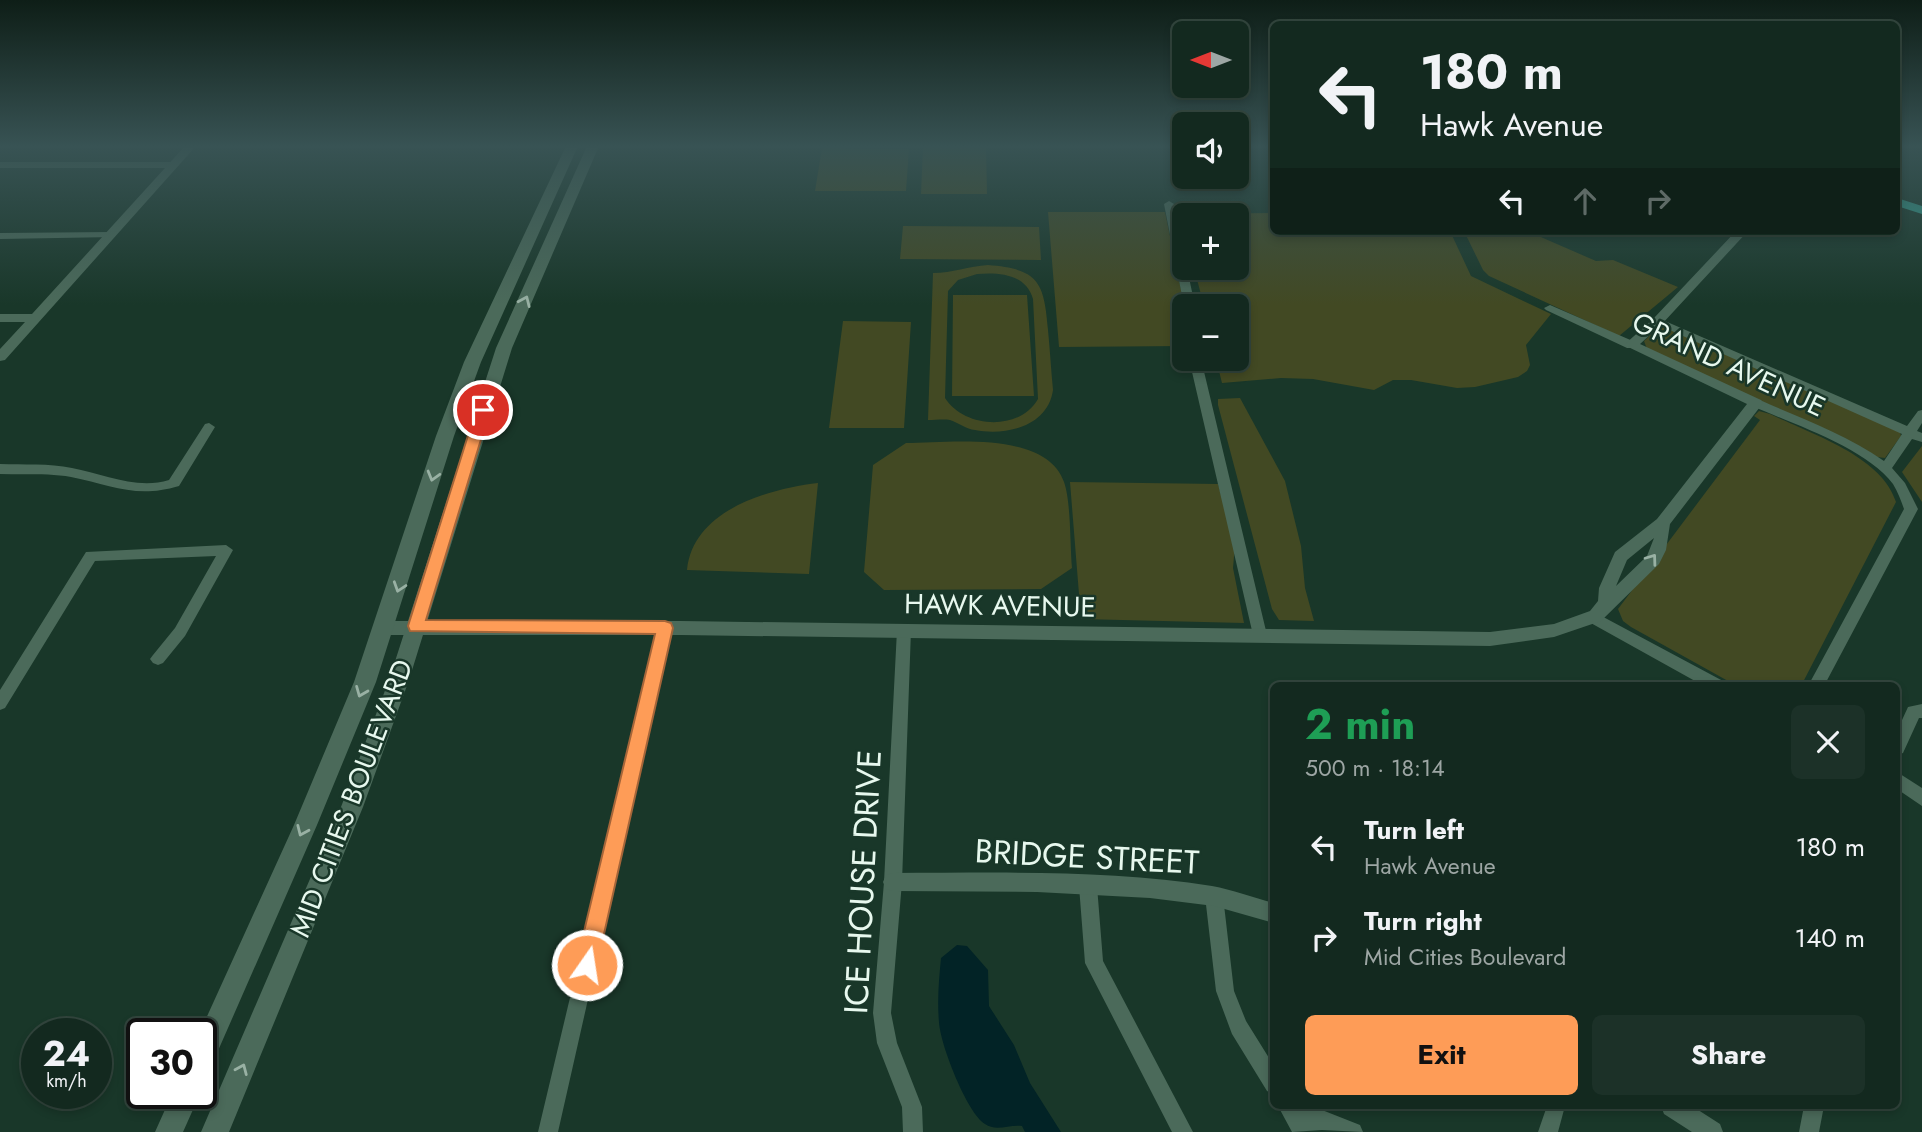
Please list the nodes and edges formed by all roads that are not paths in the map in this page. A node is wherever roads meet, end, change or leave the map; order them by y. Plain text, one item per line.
1 (144, 199) edge
2 (547, 199) edge
3 (570, 199) edge
4 (1900, 203) edge
5 (1169, 204) dead end
6 (1922, 210) edge
7 (563, 215) junction
8 (535, 225) junction
9 (111, 235) junction
10 (1738, 235) edge
11 (0, 236) edge
12 (1188, 294) edge
13 (1550, 308) dead end
14 (0, 318) edge
15 (36, 318) junction
16 (1658, 321) junction
17 (1631, 345) junction
18 (0, 358) edge
19 (499, 364) junction
20 (472, 366) junction
21 (1198, 371) edge
22 (1756, 403) junction
23 (1922, 414) edge
24 (209, 427) dead end
25 (1916, 436) edge
26 (0, 468) edge
27 (1885, 469) junction
28 (1917, 511) edge
29 (1662, 523) junction
30 (1606, 604) junction
31 (1594, 618) junction
32 (416, 626) junction
33 (384, 628) junction
34 (665, 628) junction
35 (904, 630) junction
36 (1260, 635) junction
37 (158, 659) dead end
38 (1711, 682) edge
39 (1818, 682) edge
40 (0, 703) edge
41 (1922, 710) edge
42 (1900, 742) edge
43 (1900, 781) edge
44 (1922, 798) edge
45 (893, 882) junction
46 (1088, 886) junction
47 (1213, 896) junction
48 (1270, 912) edge
49 (217, 1024) edge
50 (1270, 1077) edge
51 (179, 1109) edge
52 (1556, 1109) edge
53 (1681, 1109) edge
54 (1813, 1109) edge
55 (1296, 1119) edge
56 (169, 1132) edge
57 (215, 1132) edge
58 (548, 1132) edge
59 (912, 1132) edge
60 (1183, 1132) edge
61 (1353, 1132) edge
62 (1548, 1132) edge
63 (1712, 1132) edge
64 (1809, 1132) edge

1 - 9 street
2 - 8 main road, MID CITIES BOULEVARD
3 - 7 main road, MID CITIES BOULEVARD
4 - 6 main road
5 - 12 street
7 - 8 main road
19 -> 7 main road, MID CITIES BOULEVARD
8 - 20 main road, MID CITIES BOULEVARD
9 - 11 street
9 - 15 street
10 - 16 street
13 - 17 street, GRAND AVENUE
14 - 15 street
15 - 18 street
16 - 17 street
16 - 25 street
17 - 22 street, GRAND AVENUE
19 - 20 main road
19 - 32 main road, MID CITIES BOULEVARD
20 -> 33 main road, MID CITIES BOULEVARD
21 - 36 street
22 - 27 street, GRAND AVENUE
22 - 29 street
23 - 25 street
24 - 26 street
25 - 27 street
27 - 28 street, GRAND AVENUE
28 - 39 street
29 - 30 street
30 -> 29 street
30 - 31 street
31 - 36 street, HAWK AVENUE
31 - 38 street
32 - 33 street, HAWK AVENUE
32 - 34 street, HAWK AVENUE
57 -> 32 main road, MID CITIES BOULEVARD
33 -> 49 main road, MID CITIES BOULEVARD
34 - 35 street, HAWK AVENUE
34 - 58 street
35 - 36 street, HAWK AVENUE
35 - 45 street, ICE HOUSE DRIVE
37 - 40 street
41 - 42 street
43 - 44 street
45 - 46 street, BRIDGE STREET
45 - 59 street, ICE HOUSE DRIVE
46 - 47 street, BRIDGE STREET
46 - 60 street
47 - 48 street, BRIDGE STREET
47 - 50 street
51 - 56 main road
52 - 62 street
53 - 63 street
54 - 64 street
55 - 61 street

